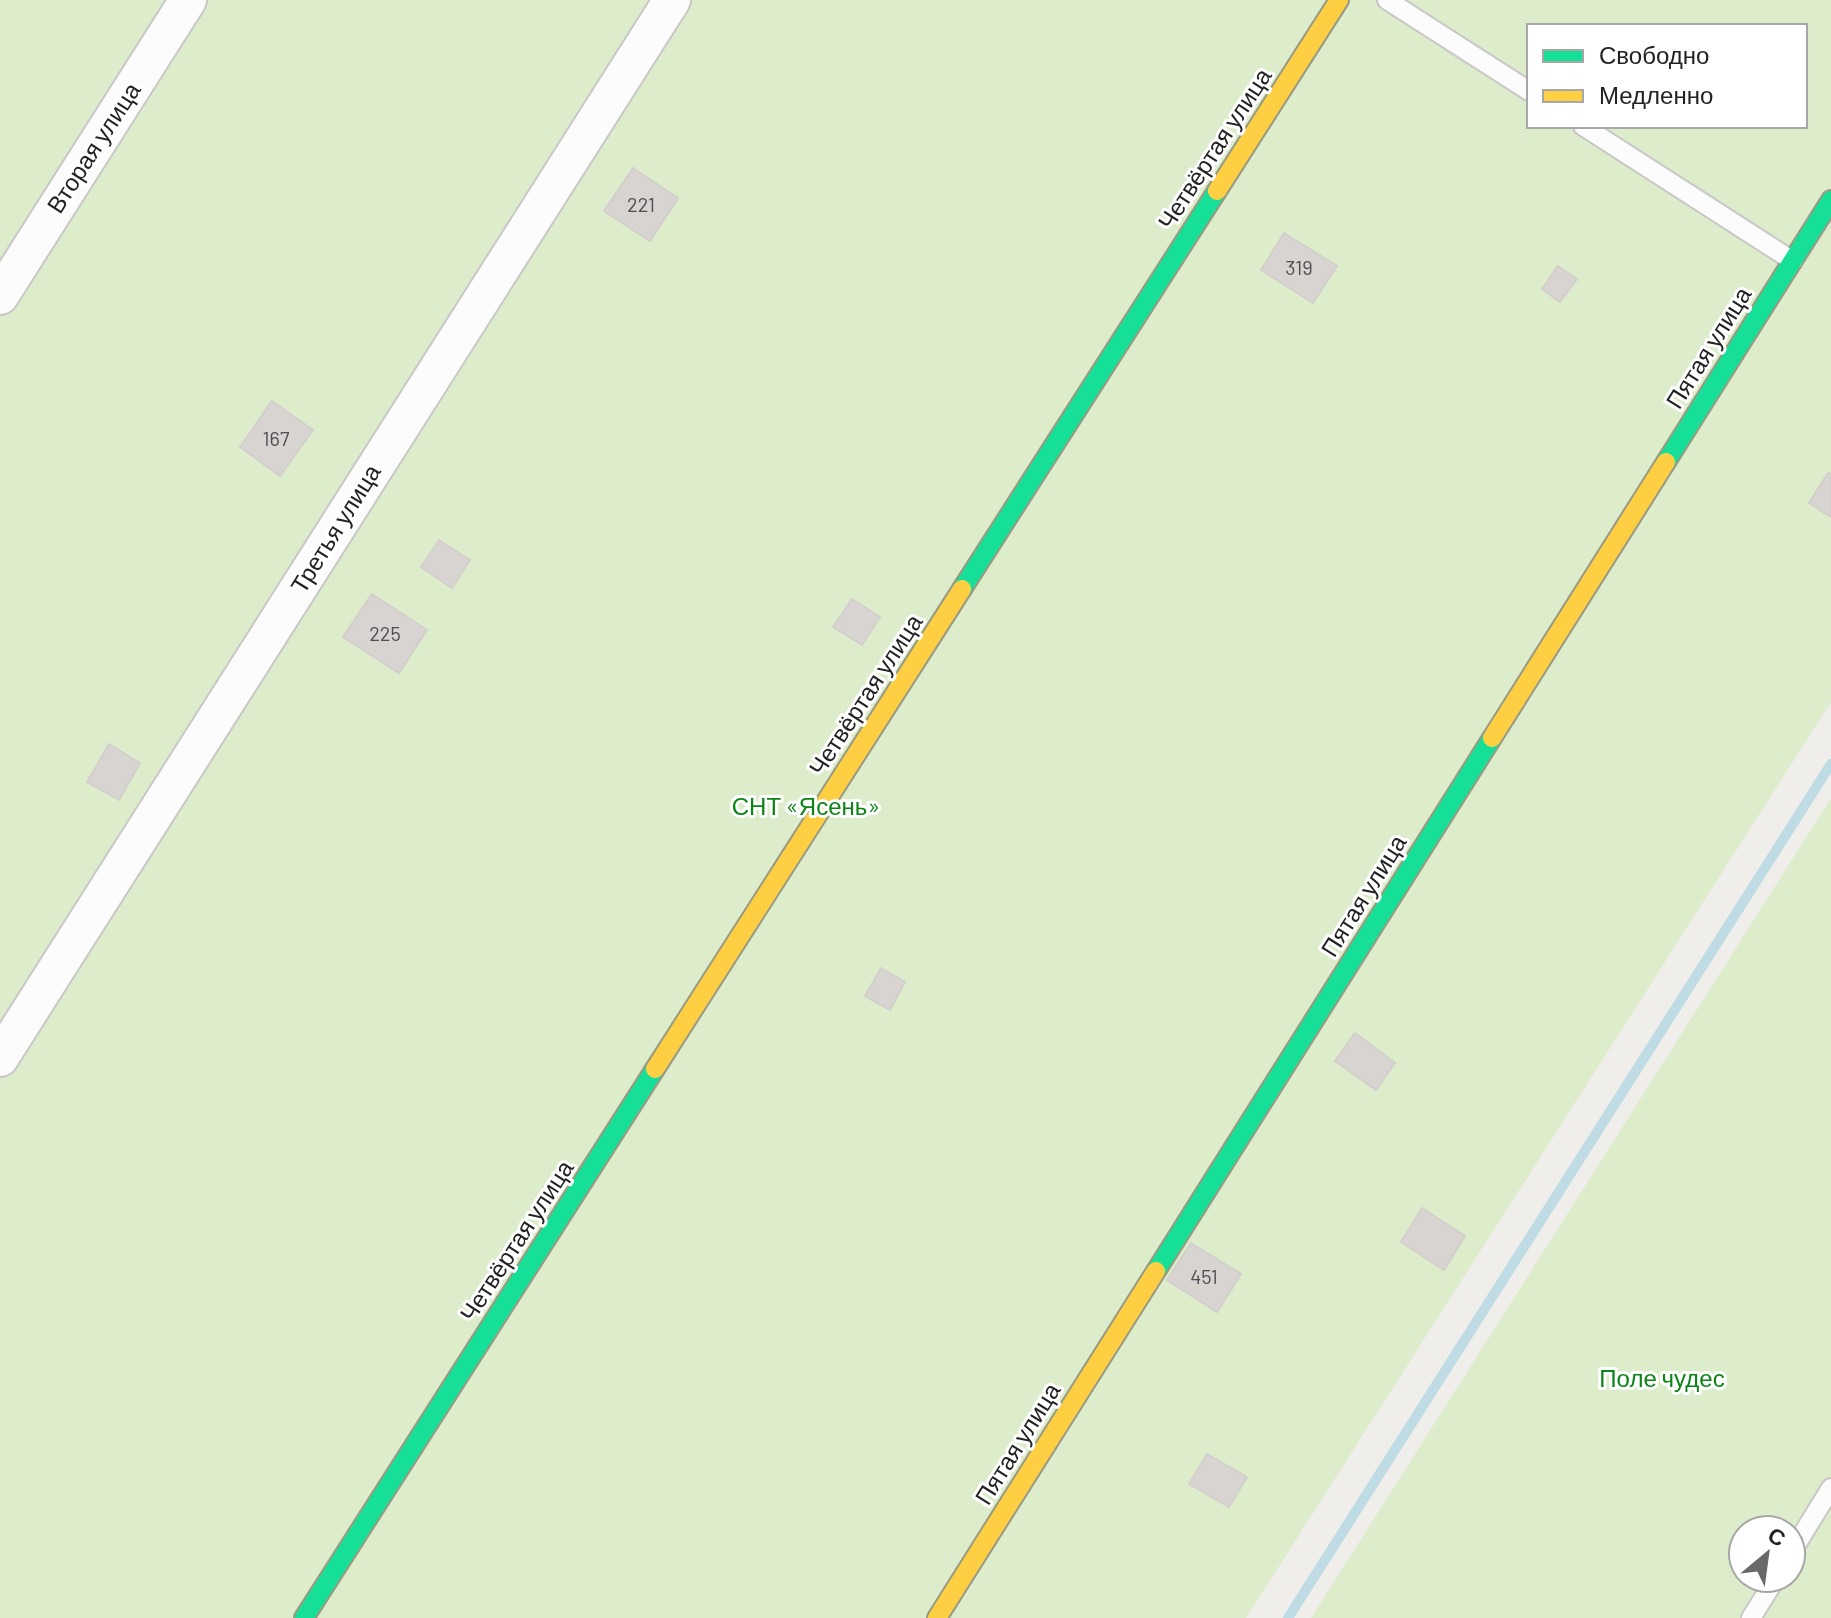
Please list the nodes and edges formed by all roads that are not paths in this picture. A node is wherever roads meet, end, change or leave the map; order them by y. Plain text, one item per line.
1 (188, 0) edge
2 (672, 0) edge
3 (1339, 0) edge
4 (1387, 0) edge
5 (1527, 90) edge
6 (1586, 128) edge
7 (1831, 200) edge
8 (1793, 261) junction
9 (0, 296) edge
10 (0, 1058) edge
11 (1831, 1488) edge
12 (1807, 1527) edge
13 (1766, 1594) edge
14 (304, 1618) edge
15 (937, 1618) edge
16 (1751, 1618) edge

1 - 9 street, Вторая улица
2 - 10 street, Третья улица
3 - 14 street, Четвёртая улица
4 - 5 lane
6 - 8 lane
7 - 8 street, Пятая улица
8 - 15 street, Пятая улица
11 - 12 lane
13 - 16 lane

